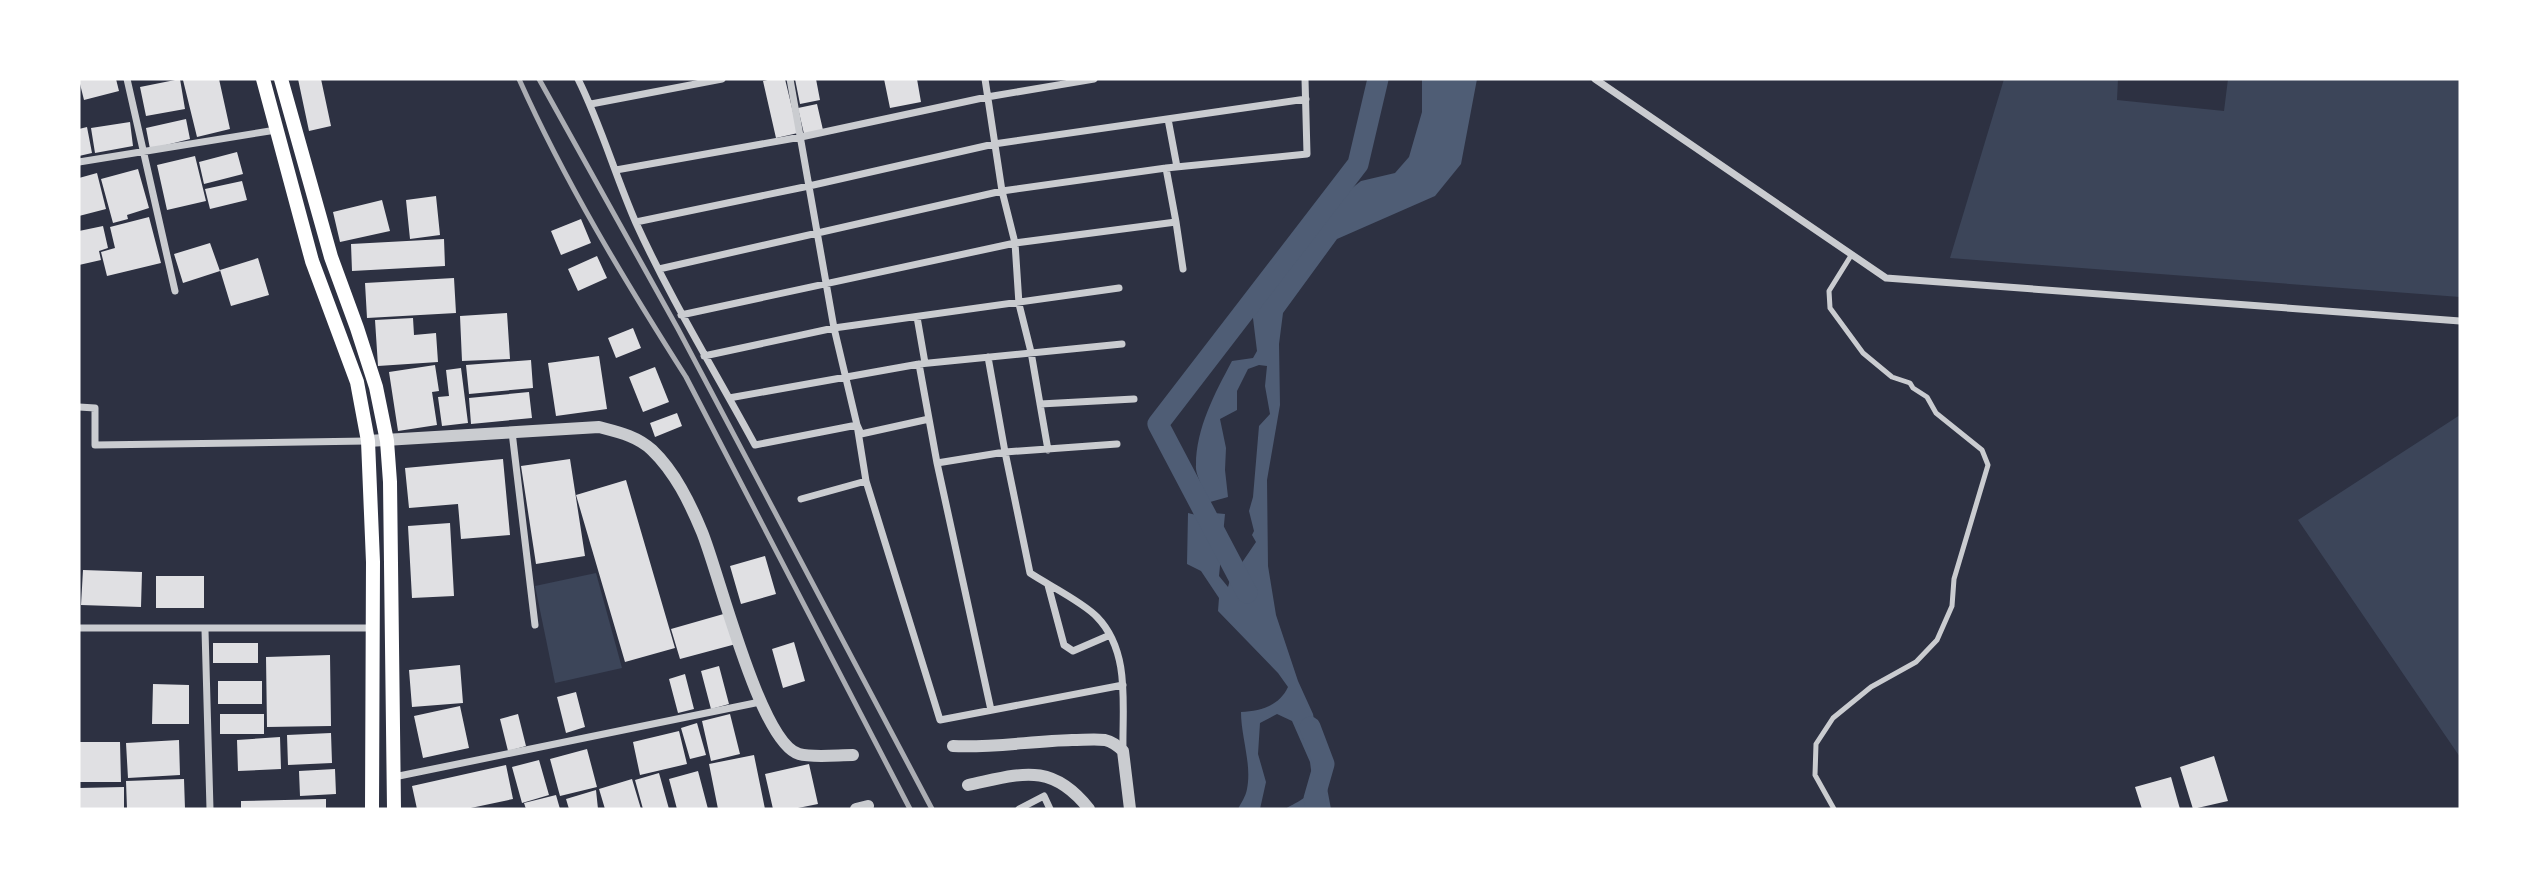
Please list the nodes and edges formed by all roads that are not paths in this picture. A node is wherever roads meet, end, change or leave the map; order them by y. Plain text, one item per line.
1 (127, 79) edge
2 (263, 79) edge
3 (281, 79) edge
4 (578, 79) edge
5 (722, 79) edge
6 (790, 79) edge
7 (985, 79) edge
8 (1094, 79) edge
9 (1305, 79) edge
10 (1595, 79) edge
11 (987, 97) junction
12 (1306, 99) junction
13 (591, 104) junction
14 (1168, 119) junction
15 (276, 130) junction
16 (801, 137) junction
17 (994, 144) junction
18 (143, 152) junction
19 (79, 162) edge
20 (1177, 167) junction
21 (1166, 168) junction
22 (616, 170) junction
23 (809, 186) junction
24 (1002, 191) junction
25 (636, 222) junction
26 (1177, 222) junction
27 (818, 234) junction
28 (1014, 243) junction
29 (1852, 254) junction
30 (659, 269) junction
31 (1183, 269) dead end
32 (827, 286) junction
33 (1119, 288) dead end
34 (175, 291) dead end
35 (1019, 304) junction
36 (681, 316) junction
37 (918, 317) junction
38 (2460, 321) edge
39 (834, 328) junction
40 (1122, 344) dead end
41 (1031, 352) junction
42 (704, 356) junction
43 (988, 357) junction
44 (922, 364) junction
45 (845, 377) junction
46 (729, 398) junction
47 (1133, 399) dead end
48 (1040, 404) junction
49 (79, 408) edge
50 (929, 419) junction
51 (857, 425) junction
52 (512, 432) junction
53 (368, 441) junction
54 (387, 441) junction
55 (1117, 444) dead end
56 (1048, 450) junction
57 (1005, 452) junction
58 (937, 463) junction
59 (866, 481) junction
60 (801, 499) dead end
61 (1048, 584) junction
62 (535, 625) dead end
63 (79, 628) edge
64 (371, 628) junction
65 (205, 630) junction
66 (1110, 635) junction
67 (1123, 685) junction
68 (760, 702) junction
69 (991, 710) junction
70 (953, 746) dead end
71 (1123, 751) junction
72 (853, 755) dead end
73 (393, 777) junction
74 (968, 785) dead end
75 (368, 808) edge
76 (209, 809) edge
77 (394, 809) edge
78 (1019, 809) edge
79 (1050, 809) edge
80 (1089, 809) edge
81 (1130, 809) edge
82 (1834, 809) edge

1 - 18 street
2 - 15 main road
3 - 54 main road
4 - 13 street
5 - 13 street
6 - 16 street
7 - 11 street
8 - 11 street
9 - 12 street
10 - 29 street
11 - 16 street
11 - 17 street
12 - 14 street
12 - 20 street
13 - 22 street
14 - 17 street
14 - 20 street
15 - 18 street
15 - 53 main road
16 - 22 street
16 - 23 street
17 - 23 street
17 - 24 street
18 - 19 street
18 - 34 street
20 - 21 street
21 - 24 street
21 - 26 street
22 - 25 street
23 - 25 street
23 - 27 street
24 - 27 street
24 - 28 street
25 - 30 street
26 - 28 street
26 - 31 street
27 - 30 street
27 - 32 street
28 - 32 street
28 - 35 street
29 - 38 street
29 - 82 lane
30 - 36 street
32 - 36 street
32 - 39 street
33 - 35 street
35 - 37 street
35 - 41 street
36 - 42 street
37 - 39 street
37 - 44 street
39 - 42 street
39 - 45 street
40 - 41 street
41 - 43 street
41 - 48 street
42 - 46 street
43 - 44 street
43 - 57 street
44 - 45 street
44 - 50 street
45 - 46 street
45 - 51 street
46 - 51 street
47 - 48 street
48 - 56 street
49 - 53 street
50 - 51 street
50 - 58 street
51 - 59 street
52 - 54 street
52 - 62 street
52 - 68 street
53 - 54 street
53 - 64 main road
54 - 73 main road
55 - 56 street
56 - 57 street
57 - 58 street
57 - 61 street
58 - 69 street
59 - 60 street
59 - 69 street
61 - 66 street
61 - 66 street
63 - 65 street
64 - 65 street
64 - 75 main road
65 - 76 street
66 - 67 street
67 - 69 street
67 - 71 street
68 - 72 street
68 - 73 street
70 - 71 street
71 - 81 street
73 - 77 main road
74 - 80 street
78 - 79 street

